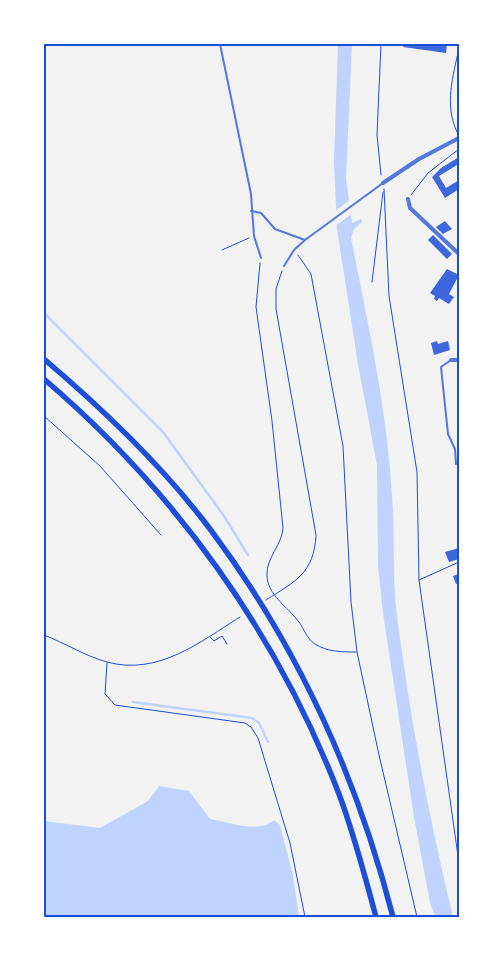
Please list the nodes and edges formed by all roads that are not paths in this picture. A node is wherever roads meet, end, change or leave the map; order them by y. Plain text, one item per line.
1 (220, 44) edge
2 (459, 137) edge
3 (383, 183) joint
4 (408, 199) road end
5 (251, 211) junction
6 (306, 240) junction
7 (459, 254) edge
8 (261, 258) road end
9 (284, 266) road end
10 (44, 359) edge
11 (451, 360) joint
12 (459, 360) edge
13 (44, 379) edge
14 (456, 464) dead end
15 (376, 917) edge
16 (393, 917) edge

1 - 5 lane
2 - 3 street
3 - 6 lane
4 - 7 street
5 - 6 lane
5 - 8 lane
6 - 9 lane
10 - 16 highway
11 - 12 street
11 - 14 lane
13 - 15 highway

